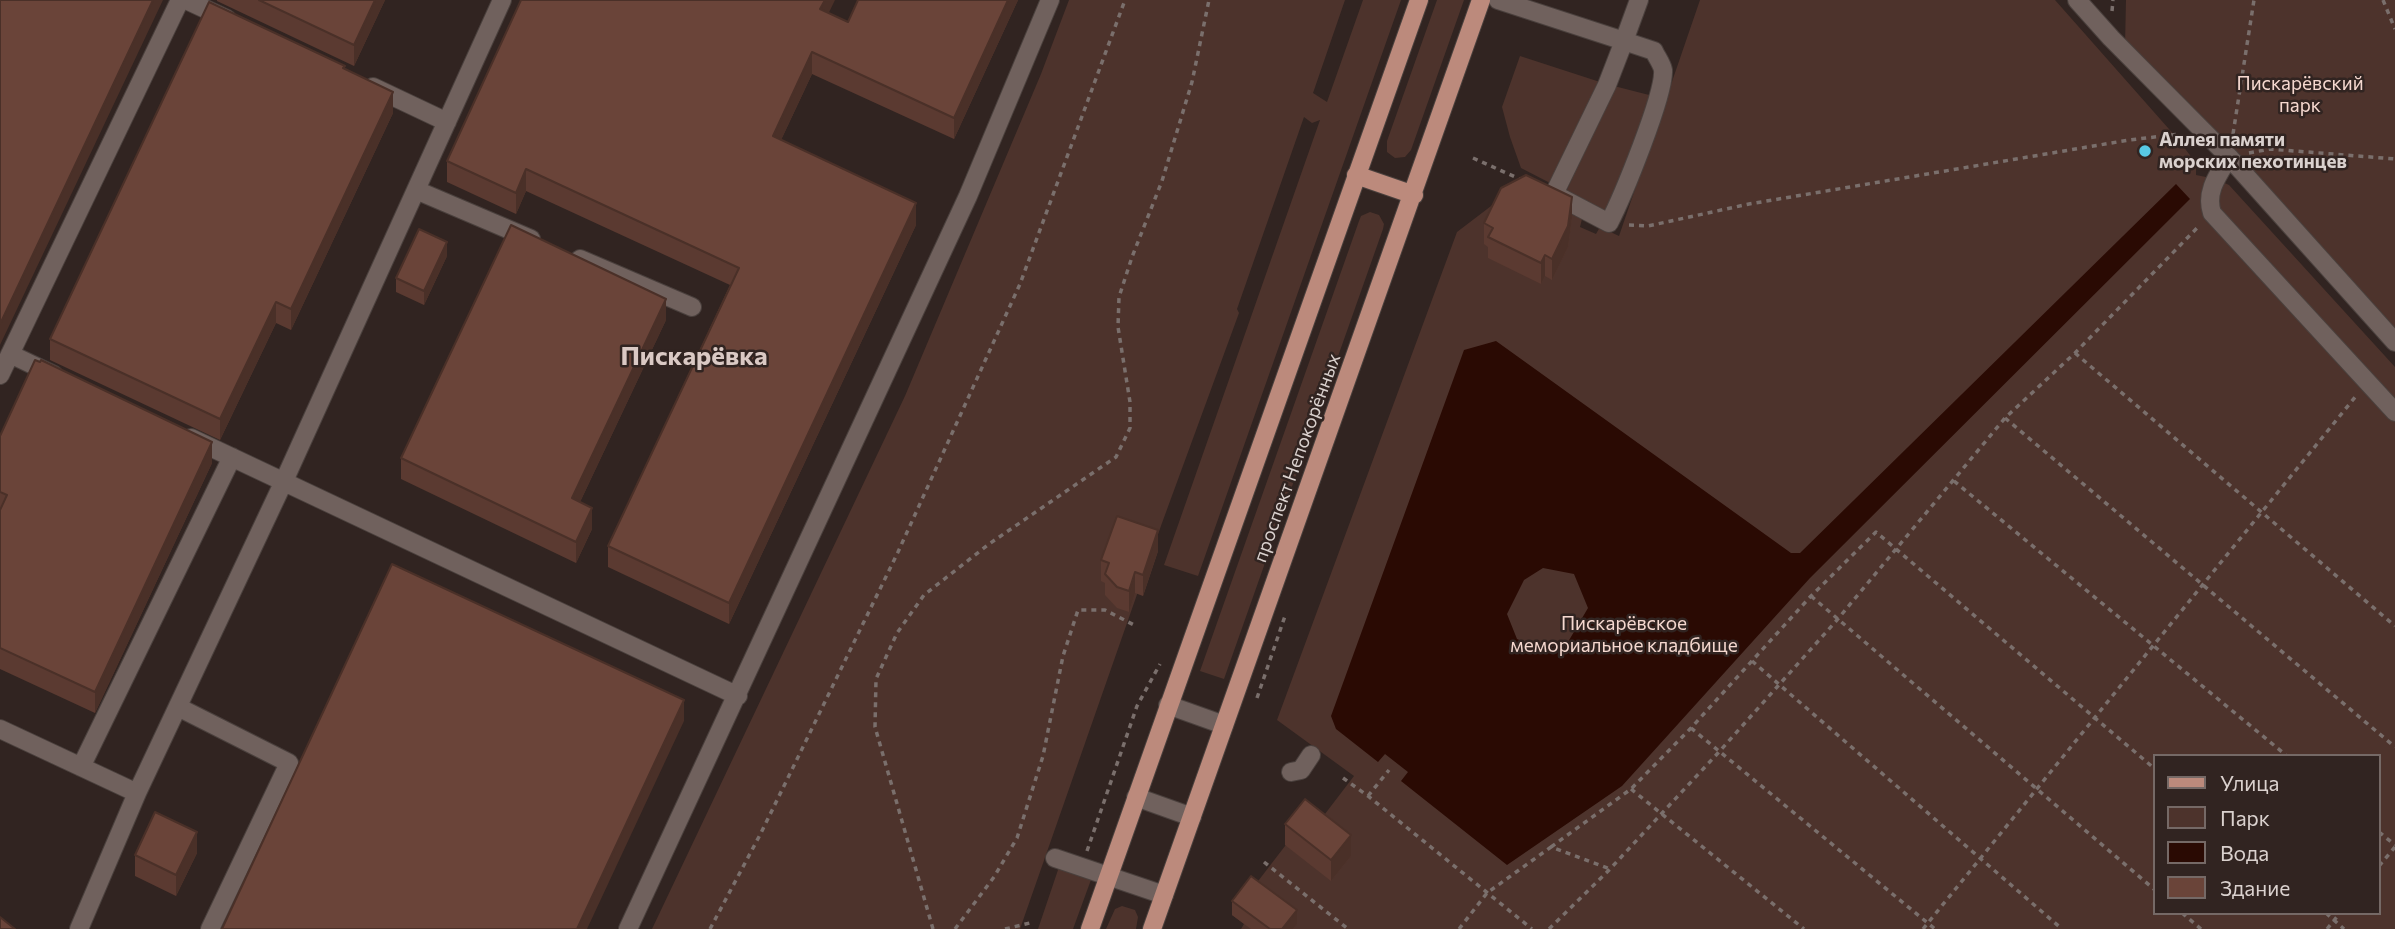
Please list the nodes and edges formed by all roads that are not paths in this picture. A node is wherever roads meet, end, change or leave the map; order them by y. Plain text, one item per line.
1 (180, 0) edge
2 (186, 0) edge
3 (502, 0) edge
4 (1050, 0) edge
5 (1419, 0) edge
6 (1481, 0) edge
7 (1498, 0) edge
8 (1639, 0) edge
9 (2077, 0) edge
10 (247, 28) edge
11 (1624, 41) junction
12 (356, 79) edge
13 (447, 122) junction
14 (2229, 157) junction
15 (1356, 175) junction
16 (416, 190) junction
17 (1414, 195) junction
18 (542, 243) edge
19 (567, 254) edge
20 (692, 307) dead end
21 (2395, 342) edge
22 (10, 354) junction
23 (0, 375) edge
24 (71, 383) edge
25 (2395, 412) edge
26 (170, 429) edge
27 (232, 457) junction
28 (284, 481) junction
29 (738, 696) junction
30 (1168, 705) junction
31 (178, 707) junction
32 (1224, 725) junction
33 (0, 729) edge
34 (1311, 755) dead end
35 (82, 767) junction
36 (1291, 772) dead end
37 (137, 793) junction
38 (1136, 797) junction
39 (1192, 817) junction
40 (1055, 858) dead end
41 (1108, 876) junction
42 (1164, 895) junction
43 (79, 929) edge
44 (210, 929) edge
45 (628, 929) edge
46 (1090, 929) edge
47 (1152, 929) edge

1 - 22 street
2 - 10 street
3 - 13 street
4 - 29 street
5 - 15 main road, проспект Непокорённых
6 - 17 main road, проспект Непокорённых
7 - 11 street
8 - 11 street
9 - 14 street
11 - 11 street
12 - 13 street
13 - 16 street
14 - 21 street
14 - 25 street
15 - 17 main road
15 - 30 main road, проспект Непокорённых
16 - 18 street
16 - 28 street
17 - 32 main road, проспект Непокорённых
19 - 20 street
22 - 23 street
22 - 24 street
26 - 27 street
27 - 28 street
27 - 35 street
28 - 29 street
28 - 31 street
29 - 45 street
30 - 32 street
30 - 38 main road, проспект Непокорённых
31 - 37 street
31 - 44 street
32 - 39 main road, проспект Непокорённых
33 - 35 street
34 - 36 street
35 - 37 street
37 - 43 street
38 - 39 street
38 - 41 main road, проспект Непокорённых
39 - 42 main road, проспект Непокорённых
40 - 41 street
41 - 42 street
41 - 46 main road, проспект Непокорённых
42 - 47 main road, проспект Непокорённых

